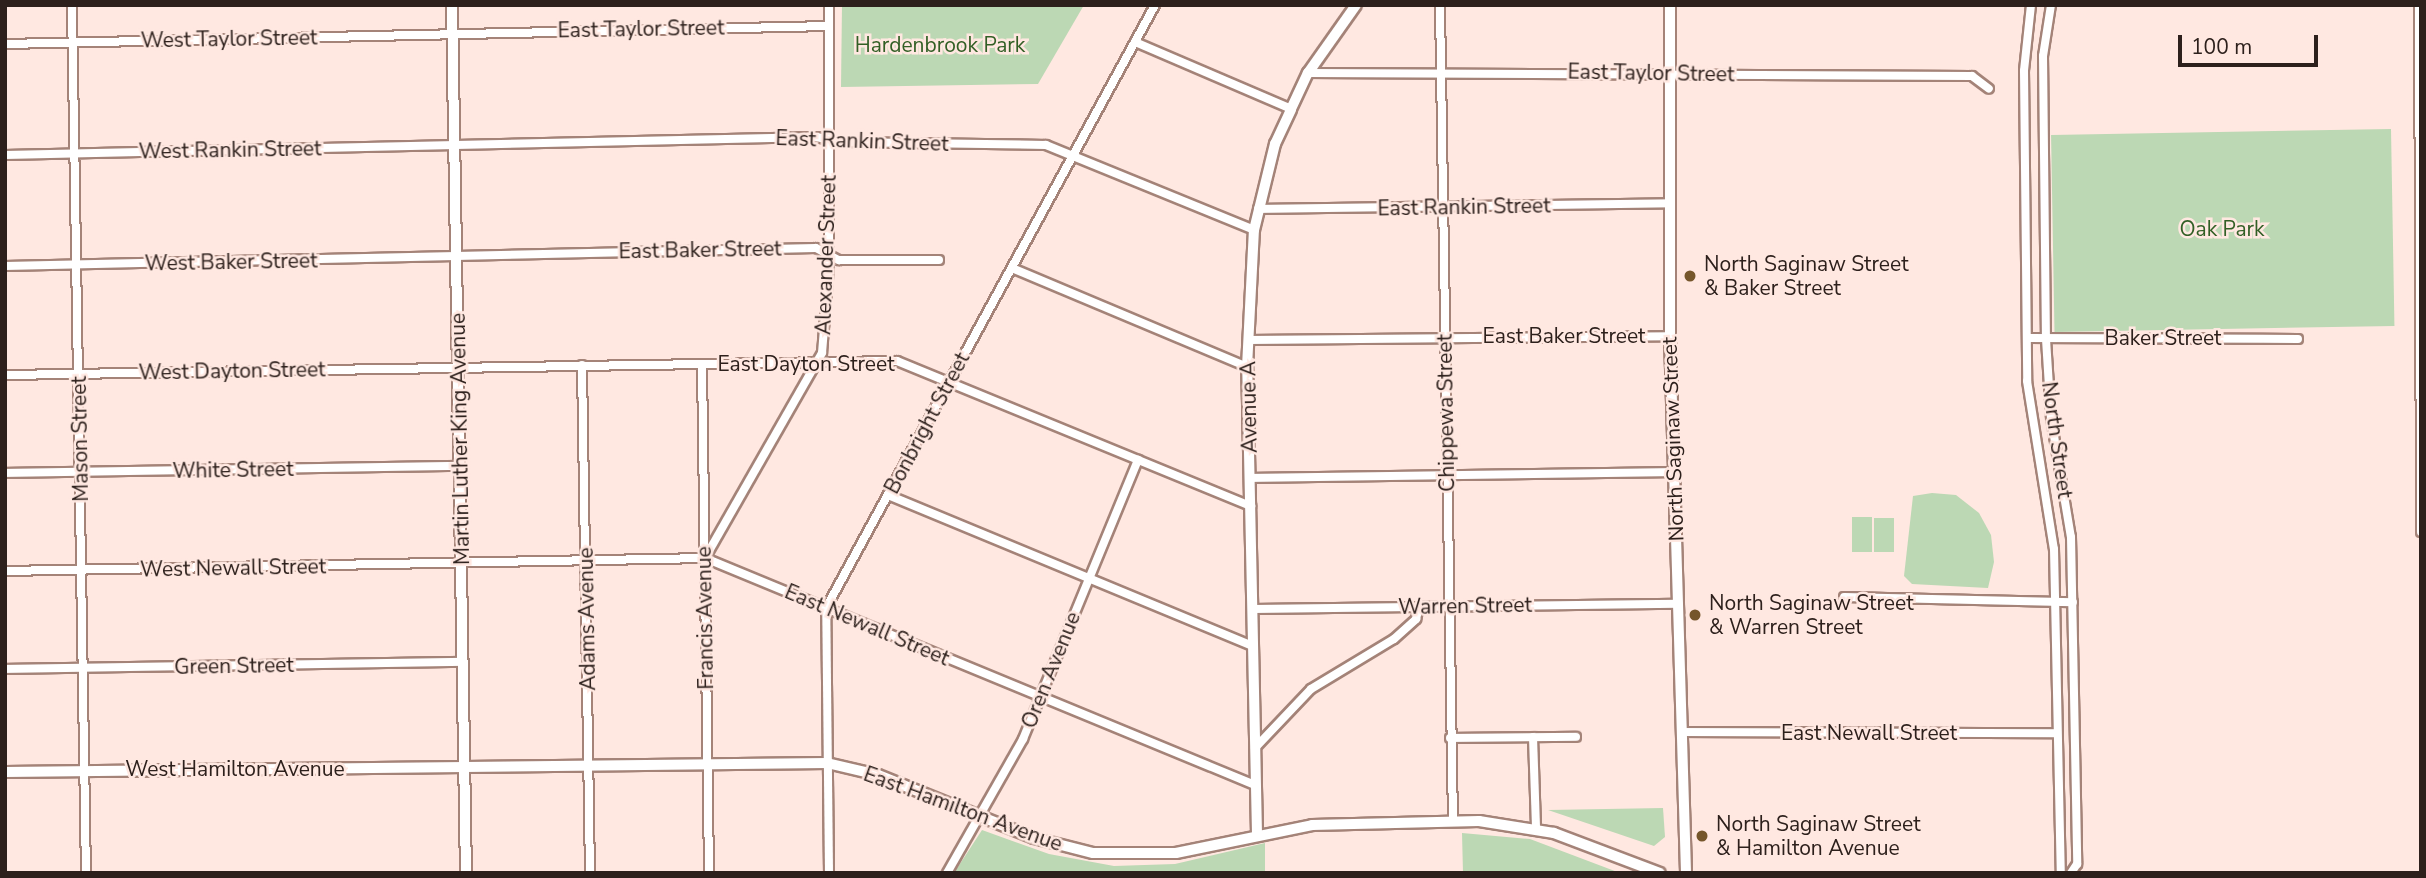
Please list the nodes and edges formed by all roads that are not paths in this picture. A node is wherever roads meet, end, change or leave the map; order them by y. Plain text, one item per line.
1 (72, 5) edge
2 (452, 5) edge
3 (829, 5) edge
4 (1155, 5) edge
5 (1356, 5) edge
6 (1440, 5) edge
7 (1670, 5) edge
8 (2031, 5) edge
9 (2051, 5) edge
10 (2419, 5) edge
11 (829, 26) junction
12 (452, 35) junction
13 (1135, 42) junction
14 (72, 43) junction
15 (5, 44) edge
16 (1670, 71) junction
17 (1308, 73) junction
18 (1441, 73) junction
19 (1989, 89) dead end
20 (1290, 109) junction
21 (2024, 120) junction
22 (2043, 120) junction
23 (828, 142) junction
24 (454, 146) junction
25 (75, 153) junction
26 (5, 155) edge
27 (1073, 155) junction
28 (1670, 203) junction
29 (1258, 208) junction
30 (1443, 208) junction
31 (1254, 230) junction
32 (828, 254) junction
33 (457, 257) junction
34 (939, 261) dead end
35 (77, 264) junction
36 (5, 266) edge
37 (1012, 268) junction
38 (1670, 335) junction
39 (1445, 337) junction
40 (2027, 338) junction
41 (2046, 339) junction
42 (2298, 339) dead end
43 (1248, 340) junction
44 (817, 362) junction
45 (702, 363) junction
46 (582, 365) junction
47 (1248, 367) junction
48 (458, 368) junction
49 (79, 373) junction
50 (5, 375) edge
51 (948, 381) junction
52 (1138, 460) junction
53 (460, 466) junction
54 (80, 472) junction
55 (1674, 472) junction
56 (5, 473) edge
57 (1447, 474) junction
58 (1250, 478) junction
59 (888, 495) junction
60 (1251, 506) junction
61 (2421, 532) edge
62 (705, 558) junction
63 (586, 561) junction
64 (461, 564) junction
65 (82, 570) junction
66 (5, 571) edge
67 (1089, 578) junction
68 (1844, 597) dead end
69 (2055, 600) junction
70 (2073, 602) junction
71 (1678, 604) junction
72 (1448, 606) junction
73 (1419, 607) junction
74 (826, 608) junction
75 (1252, 609) junction
76 (1252, 646) junction
77 (463, 662) junction
78 (83, 668) junction
79 (5, 669) edge
80 (1040, 696) junction
81 (1682, 732) junction
82 (2057, 733) junction
83 (1533, 737) junction
84 (1576, 737) dead end
85 (1450, 738) junction
86 (1255, 748) junction
87 (708, 763) junction
88 (827, 763) junction
89 (590, 765) junction
90 (464, 767) junction
91 (85, 770) junction
92 (5, 772) edge
93 (1255, 785) junction
94 (979, 816) junction
95 (1453, 821) junction
96 (1536, 828) junction
97 (1257, 834) junction
98 (86, 873) edge
99 (466, 873) edge
100 (590, 873) edge
101 (709, 873) edge
102 (829, 873) edge
103 (947, 873) edge
104 (1660, 873) edge
105 (1686, 873) edge
106 (2062, 873) edge
107 (2071, 873) edge

1 - 14 street, Mason Street
2 - 12 street, Martin Luther King Avenue
3 - 11 street, Alexander Street
4 - 13 street, Bonbright Street
5 - 17 street, Avenue A
6 - 18 street, Chippewa Street
7 - 16 main road, North Saginaw Street
8 - 21 street, North Street
9 - 22 street, North Street
10 - 61 street
11 - 12 street, East Taylor Street
11 - 23 street, Alexander Street
12 - 14 street, West Taylor Street
12 - 24 street, Martin Luther King Avenue
13 - 20 street
13 - 27 street, Bonbright Street
14 - 15 street, West Taylor Street
14 - 25 street, Mason Street
16 - 18 street, East Taylor Street
16 - 19 street, East Taylor Street
16 - 28 main road, North Saginaw Street
17 - 18 street, East Taylor Street
17 - 20 street, Avenue A
18 - 30 street, Chippewa Street
20 - 29 street, Avenue A
21 - 22 street
21 - 40 street, North Street
22 - 41 street, North Street
23 - 24 street, East Rankin Street
23 - 27 street, East Rankin Street
23 - 32 street, Alexander Street
24 - 25 street, West Rankin Street
24 - 33 street, Martin Luther King Avenue
25 - 26 street, West Rankin Street
25 - 35 street, Mason Street
27 - 31 street, East Rankin Street
27 - 37 street, Bonbright Street
28 - 30 street, East Rankin Street
28 - 38 main road, North Saginaw Street
29 - 30 street, East Rankin Street
29 - 31 street, Avenue A
30 - 39 street, Chippewa Street
31 - 43 street, Avenue A
32 - 33 street, East Baker Street
32 - 34 street, East Baker Street
32 - 44 street, Alexander Street
33 - 35 street, West Baker Street
33 - 48 street, Martin Luther King Avenue
35 - 36 street, West Baker Street
35 - 49 street, Mason Street
37 - 47 street
37 - 51 street, Bonbright Street
38 - 39 street, East Baker Street
38 - 55 main road, North Saginaw Street
39 - 43 street, East Baker Street
39 - 57 street, Chippewa Street
40 - 41 street, Baker Street
40 - 69 street, North Street
41 - 42 street, Baker Street
41 - 70 street, North Street
43 - 47 street, Avenue A
44 - 45 street, East Dayton Street
44 - 51 street, East Dayton Street
44 - 62 street, Alexander Street
45 - 46 street, East Dayton Street
45 - 62 street, Francis Avenue
46 - 48 street, East Dayton Street
46 - 63 street, Adams Avenue
47 - 58 street, Avenue A
48 - 49 street, West Dayton Street
48 - 53 street, Martin Luther King Avenue
49 - 50 street, West Dayton Street
49 - 54 street, Mason Street
51 - 52 street, East Dayton Street
51 - 59 street, Bonbright Street
52 - 60 street, East Dayton Street
52 - 67 street, Oren Avenue
53 - 54 street, White Street
53 - 64 street, Martin Luther King Avenue
54 - 56 street, White Street
54 - 65 street, Mason Street
55 - 57 street
55 - 71 main road, North Saginaw Street
57 - 58 street
57 - 72 street, Chippewa Street
58 - 60 street, Avenue A
59 - 67 street
59 - 74 street, Bonbright Street
60 - 75 street, Avenue A
62 - 63 street, East Newall Street
62 - 74 street, East Newall Street
62 - 87 street, Francis Avenue
63 - 64 street, East Newall Street
63 - 89 street, Adams Avenue
64 - 65 street, West Newall Street
64 - 77 street, Martin Luther King Avenue
65 - 66 street, West Newall Street
65 - 78 street, Mason Street
67 - 76 street
67 - 80 street, Oren Avenue
68 - 69 street
69 - 70 street
69 - 82 street, North Street
70 - 107 street, North Street
71 - 72 street, Warren Street
71 - 81 main road, North Saginaw Street
72 - 73 street, Warren Street
72 - 85 street, Chippewa Street
73 - 75 street, Warren Street
73 - 86 street
74 - 80 street, East Newall Street
74 - 88 street, Bonbright Street
75 - 76 street, Avenue A
76 - 86 street, Avenue A
77 - 78 street, Green Street
77 - 90 street, Martin Luther King Avenue
78 - 79 street, Green Street
78 - 91 street, Mason Street
80 - 93 street, East Newall Street
80 - 94 street, Oren Avenue
81 - 82 street, East Newall Street
81 - 105 main road, North Saginaw Street
82 - 106 street, North Street
83 - 84 street
83 - 85 street
83 - 96 street
85 - 95 street, Chippewa Street
86 - 93 street, Avenue A
87 - 88 street, East Hamilton Avenue
87 - 89 street, East Hamilton Avenue
87 - 101 street, Francis Avenue
88 - 94 street, East Hamilton Avenue
88 - 102 street, Bonbright Street
89 - 90 street, East Hamilton Avenue
89 - 100 street, Adams Avenue
90 - 91 street, West Hamilton Avenue
90 - 99 street, Martin Luther King Avenue
91 - 92 street, West Hamilton Avenue
91 - 98 street, Mason Street
93 - 97 street, Avenue A
94 - 97 street, East Hamilton Avenue
94 - 103 street, Oren Avenue
95 - 96 street, East Hamilton Avenue
95 - 97 street, East Hamilton Avenue
96 - 104 street, East Hamilton Avenue

